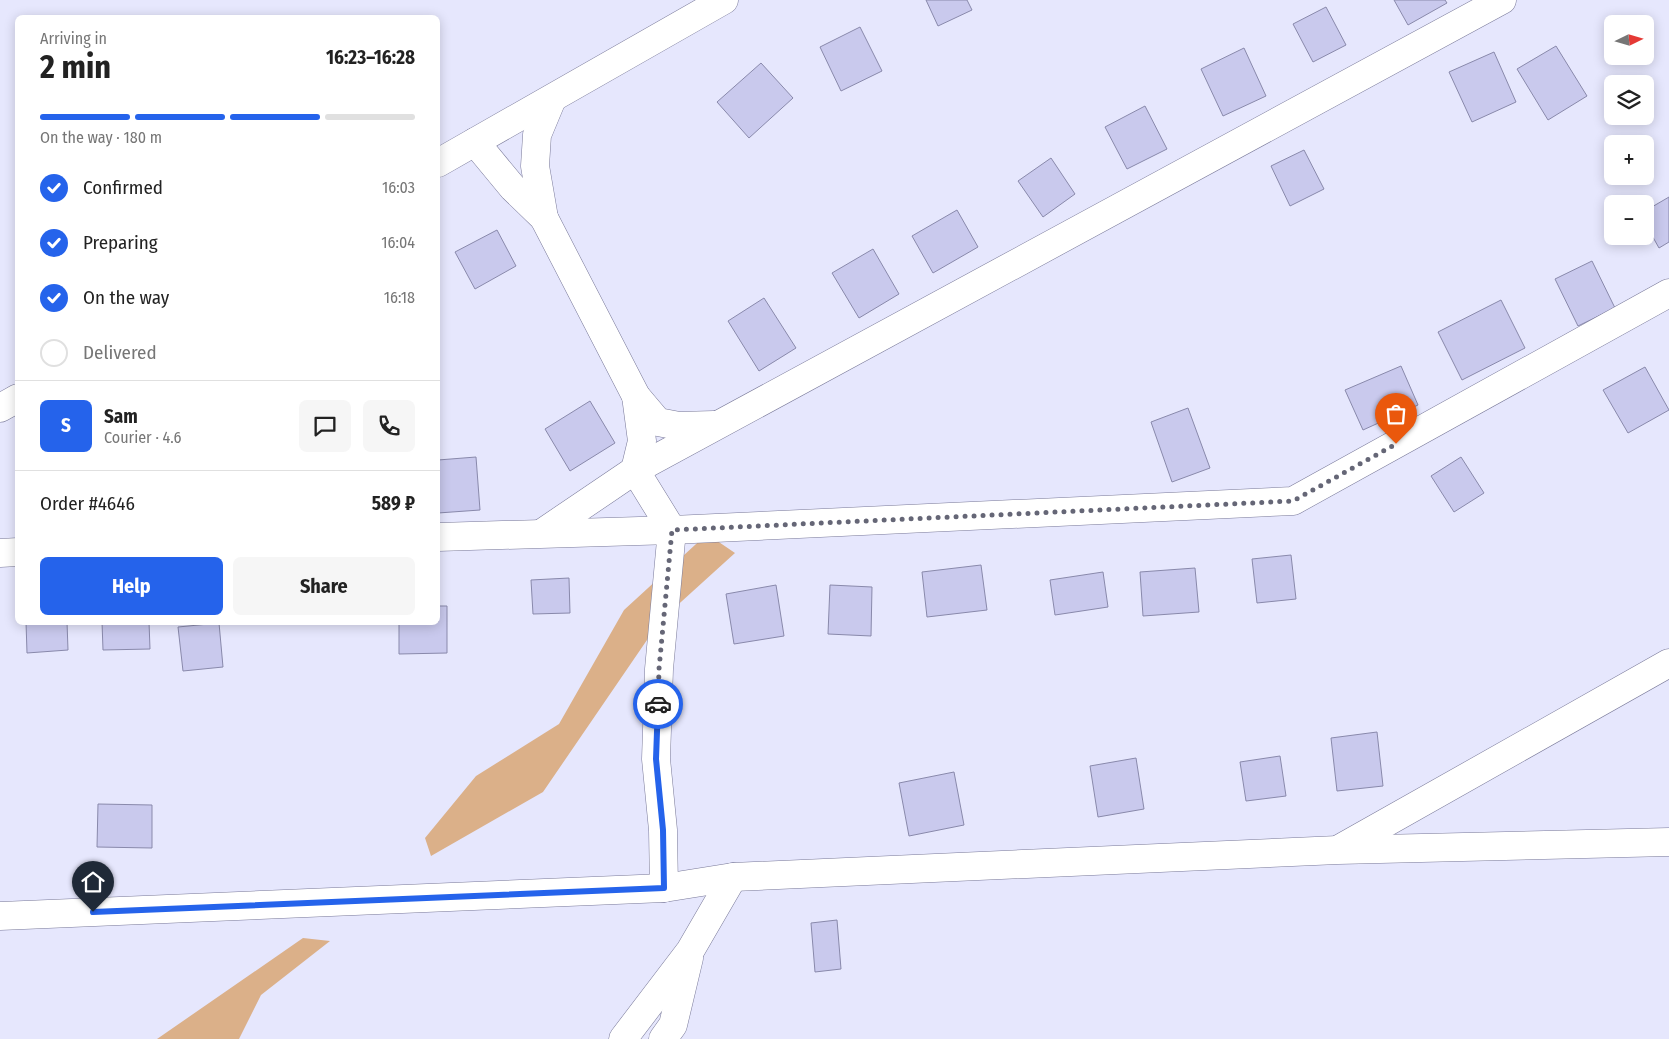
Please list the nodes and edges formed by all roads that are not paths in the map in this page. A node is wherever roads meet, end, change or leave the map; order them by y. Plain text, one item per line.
1 (724, 0) edge
2 (1502, 0) edge
3 (552, 99) junction
4 (475, 142) junction
5 (440, 162) edge
6 (544, 218) junction
7 (1669, 294) edge
8 (636, 396) junction
9 (15, 400) edge
10 (0, 408) edge
11 (718, 425) junction
12 (635, 470) junction
13 (672, 530) junction
14 (542, 533) junction
15 (440, 537) edge
16 (15, 552) edge
17 (0, 553) edge
18 (1669, 663) edge
19 (1669, 842) edge
20 (1338, 850) junction
21 (734, 877) junction
22 (664, 888) junction
23 (0, 916) edge
24 (690, 951) junction
25 (622, 1039) edge
26 (663, 1039) edge

1 - 3 street
2 - 11 street
3 - 4 street
3 - 6 street
4 - 5 street
4 - 6 street
6 - 8 street
7 - 13 street
8 - 11 street
8 - 12 street
9 - 10 street
11 - 12 street
12 - 13 street
12 - 14 street
13 - 14 street
13 - 22 street
14 - 15 street
16 - 17 street
18 - 20 street
19 - 20 street
20 - 21 street
21 - 22 street
21 - 24 street
22 - 23 street
24 - 25 street
24 - 26 street

